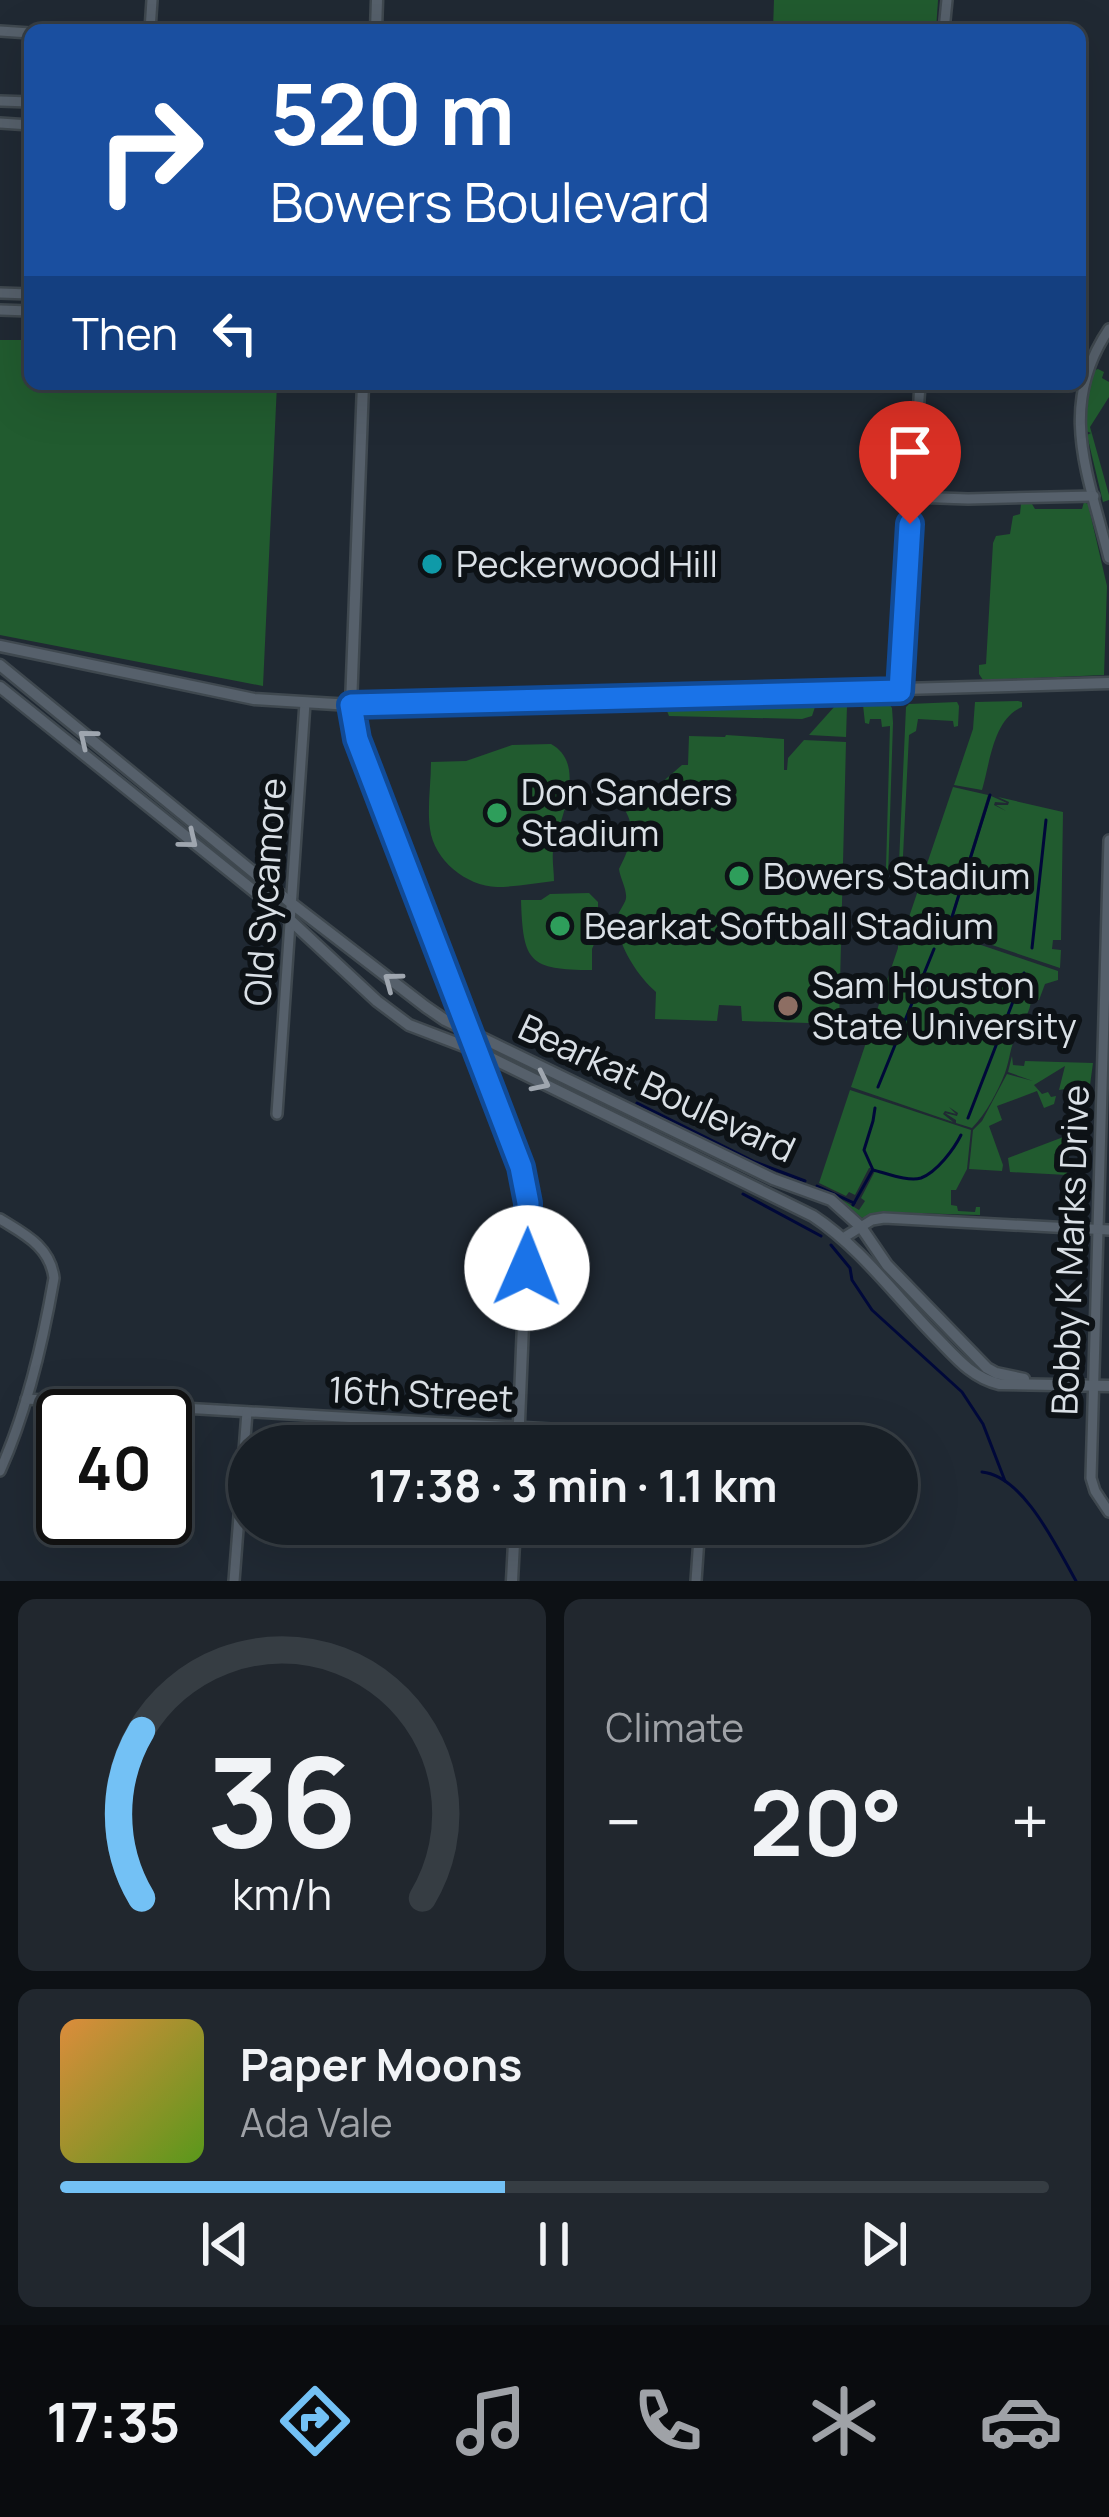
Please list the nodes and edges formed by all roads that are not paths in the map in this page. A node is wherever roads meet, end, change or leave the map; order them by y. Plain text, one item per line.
1 (1109, 329) edge
2 (1086, 376) edge
3 (363, 390) edge
4 (920, 390) edge
5 (1083, 390) edge
6 (1094, 496) junction
7 (912, 497) junction
8 (1109, 558) edge
9 (0, 646) edge
10 (0, 665) edge
11 (1109, 683) edge
12 (0, 687) edge
13 (900, 691) junction
14 (305, 703) junction
15 (351, 705) junction
16 (1109, 840) edge
17 (291, 903) junction
18 (290, 920) junction
19 (470, 1032) junction
20 (477, 1052) junction
21 (278, 1114) dead end
22 (0, 1219) edge
23 (861, 1227) junction
24 (1104, 1230) edge
25 (843, 1238) junction
26 (1051, 1383) junction
27 (1094, 1385) junction
28 (1109, 1386) edge
29 (26, 1399) junction
30 (247, 1412) junction
31 (500, 1425) edge
32 (519, 1425) edge
33 (0, 1437) edge
34 (12, 1444) junction
35 (0, 1471) edge
36 (1109, 1512) edge
37 (513, 1545) edge
38 (699, 1545) edge
39 (234, 1581) edge
40 (512, 1581) edge
41 (696, 1581) edge

1 - 2 street
3 - 15 street
4 - 7 street
5 - 6 street
6 - 7 street
6 - 8 street
7 - 13 street
9 - 14 street
17 -> 10 street, Bearkat Boulevard
11 - 13 street
12 -> 18 street, Bearkat Boulevard
13 - 15 street
14 - 15 street
14 - 17 street, Old Sycamore
15 - 19 street
16 - 24 street, Bobby K Marks Drive
17 - 18 street, Old Sycamore
19 -> 17 street, Bearkat Boulevard
18 - 20 street, Bearkat Boulevard
18 - 21 street, Old Sycamore
19 - 20 street
19 - 23 street, Bearkat Boulevard
20 -> 25 street, Bearkat Boulevard
20 - 32 street
22 - 29 street
23 - 24 street
23 - 25 street
23 - 26 street, Bearkat Boulevard
24 - 27 street, Bobby K Marks Drive
25 - 26 street, Bearkat Boulevard
26 - 27 street, Bearkat Boulevard
27 - 28 street, Bearkat Boulevard
27 - 36 street, Bobby K Marks Drive
29 - 30 street, 16th Street
29 - 34 street
30 - 31 street, 16th Street
30 - 39 street
33 - 34 street
34 - 35 street
37 - 40 street
38 - 41 street

